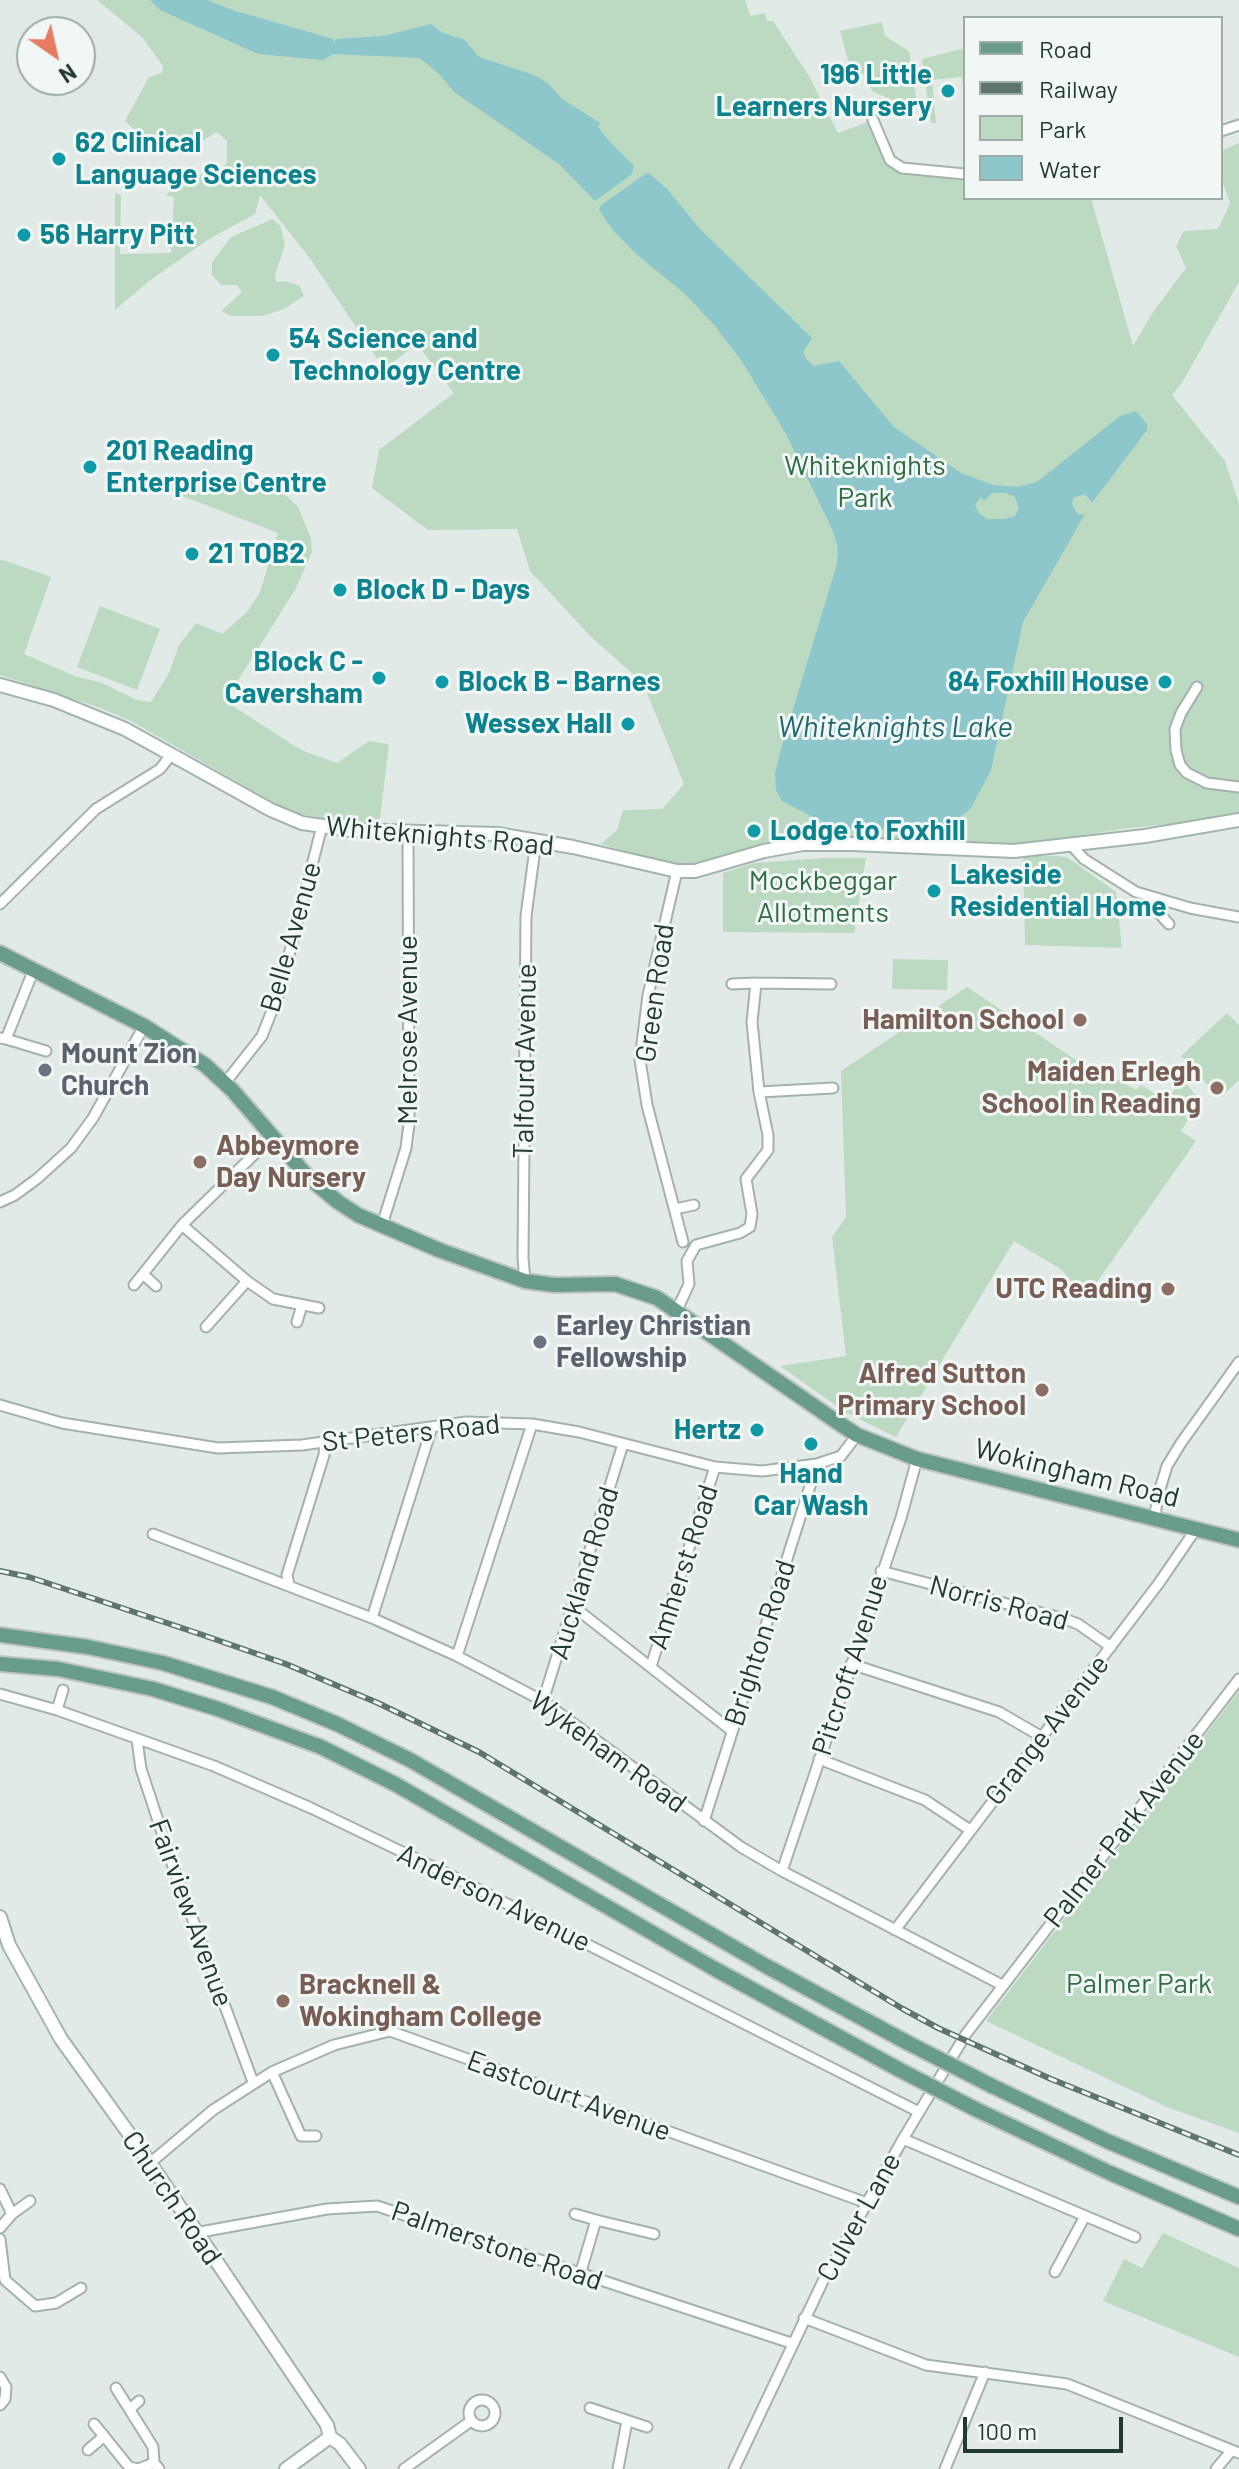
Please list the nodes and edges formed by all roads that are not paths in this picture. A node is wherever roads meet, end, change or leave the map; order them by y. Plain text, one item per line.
1 (873, 120) dead end
2 (963, 174) edge
3 (0, 685) edge
4 (1197, 687) dead end
5 (171, 755) junction
6 (1239, 787) edge
7 (1239, 820) edge
8 (322, 826) junction
9 (408, 831) junction
10 (536, 841) junction
11 (1072, 846) junction
12 (677, 871) junction
13 (1151, 897) junction
14 (0, 904) edge
15 (1239, 917) edge
16 (1169, 924) dead end
17 (0, 953) edge
18 (34, 969) junction
19 (756, 983) junction
20 (732, 984) dead end
21 (831, 984) dead end
22 (144, 1026) junction
23 (3, 1038) edge
24 (46, 1051) dead end
25 (225, 1083) junction
26 (833, 1088) dead end
27 (759, 1092) junction
28 (272, 1137) junction
29 (0, 1202) edge
30 (694, 1205) dead end
31 (675, 1209) junction
32 (182, 1225) junction
33 (382, 1225) junction
34 (683, 1242) dead end
35 (144, 1275) junction
36 (247, 1281) junction
37 (525, 1281) junction
38 (134, 1285) dead end
39 (156, 1286) dead end
40 (302, 1305) junction
41 (319, 1308) dead end
42 (677, 1310) junction
43 (297, 1322) dead end
44 (206, 1327) dead end
45 (1239, 1362) edge
46 (0, 1405) edge
47 (532, 1424) junction
48 (432, 1427) junction
49 (857, 1435) junction
50 (325, 1442) junction
51 (623, 1444) junction
52 (917, 1459) junction
53 (817, 1464) junction
54 (715, 1467) junction
55 (1155, 1518) junction
56 (1196, 1529) junction
57 (153, 1534) dead end
58 (1239, 1540) edge
59 (881, 1571) junction
60 (289, 1585) junction
61 (574, 1607) junction
62 (372, 1618) junction
63 (0, 1635) edge
64 (1111, 1647) junction
65 (457, 1656) junction
66 (0, 1664) edge
67 (851, 1664) junction
68 (651, 1666) junction
69 (1239, 1679) edge
70 (63, 1690) dead end
71 (0, 1694) edge
72 (543, 1701) junction
73 (57, 1710) junction
74 (732, 1731) junction
75 (1042, 1737) junction
76 (137, 1740) junction
77 (819, 1759) junction
78 (704, 1821) junction
79 (970, 1830) junction
80 (782, 1871) junction
81 (0, 1917) edge
82 (895, 1930) junction
83 (1005, 1982) junction
84 (272, 2072) junction
85 (253, 2082) junction
86 (919, 2112) junction
87 (316, 2136) dead end
88 (903, 2139) junction
89 (150, 2163) junction
90 (0, 2189) edge
91 (1239, 2197) edge
92 (30, 2201) dead end
93 (867, 2203) junction
94 (12, 2214) junction
95 (575, 2214) dead end
96 (1085, 2216) junction
97 (596, 2220) junction
98 (0, 2228) edge
99 (1239, 2229) edge
100 (195, 2233) junction
101 (654, 2234) dead end
102 (1135, 2237) dead end
103 (0, 2239) edge
104 (1055, 2272) dead end
105 (580, 2275) junction
106 (81, 2288) dead end
107 (73, 2295) junction
108 (79, 2304) dead end
109 (804, 2318) junction
110 (791, 2343) junction
111 (985, 2372) junction
112 (0, 2377) edge
113 (116, 2388) dead end
114 (139, 2401) dead end
115 (0, 2405) edge
116 (590, 2408) dead end
117 (130, 2409) junction
118 (471, 2421) dead end
119 (627, 2421) junction
120 (94, 2424) dead end
121 (647, 2427) dead end
122 (104, 2436) junction
123 (330, 2437) junction
124 (88, 2450) dead end
125 (1235, 2451) edge
126 (156, 2466) edge
127 (286, 2469) edge
128 (359, 2469) edge
129 (404, 2469) edge
130 (618, 2469) edge
131 (734, 2469) edge
132 (945, 2469) edge
133 (1216, 2469) edge

1 - 2 street
3 - 5 street, Whiteknights Road
4 - 6 street
5 - 8 street, Whiteknights Road
5 - 14 street
7 - 11 street, Whiteknights Road
8 - 9 street, Whiteknights Road
8 - 25 street, Belle Avenue
9 - 10 street, Whiteknights Road
9 - 33 street, Melrose Avenue
10 - 12 street, Whiteknights Road
10 - 37 street, Talfourd Avenue
11 - 12 street, Whiteknights Road
11 - 13 street
12 - 31 street, Green Road
13 - 15 street
13 - 16 street
17 - 18 main road, Wokingham Road
18 - 22 main road, Wokingham Road
18 - 23 street
19 - 20 street
19 - 21 street
19 - 27 street
22 - 25 main road, Wokingham Road
22 - 29 street
23 - 24 street
25 - 28 main road, Wokingham Road
26 - 27 street
27 - 42 street
28 - 32 street
28 - 33 main road, Wokingham Road
30 - 31 street
31 - 34 street, Green Road
32 - 35 street
32 - 36 street
33 - 37 main road, Wokingham Road
35 - 38 street
35 - 39 street
36 - 40 street
36 - 44 street
37 - 42 main road, Wokingham Road
40 - 41 street
40 - 43 street
42 - 49 main road, Wokingham Road
45 - 55 street
46 - 50 street, St Peters Road
47 - 48 street, St Peters Road
47 - 51 street, St Peters Road
47 - 65 street
48 - 50 street, St Peters Road
48 - 62 street
49 - 52 main road, Wokingham Road
49 - 53 street, St Peters Road
50 - 60 street
51 - 54 street, St Peters Road
51 - 61 street, Auckland Road
52 - 55 main road, Wokingham Road
52 - 59 street, Pitcroft Avenue
53 - 54 street, St Peters Road
53 - 74 street, Brighton Road
54 - 68 street, Amherst Road
55 - 56 main road, Wokingham Road
56 - 58 main road, Wokingham Road
56 - 64 street, Grange Avenue
57 - 60 street, Wykeham Road
59 - 64 street, Norris Road
59 - 67 street, Pitcroft Avenue
60 - 62 street, Wykeham Road
61 - 68 street
61 - 72 street, Auckland Road
62 - 65 street, Wykeham Road
63 - 91 main road, bridge
64 - 75 street, Grange Avenue
65 - 72 street, Wykeham Road
66 - 99 main road, bridge
67 - 75 street
67 - 77 street, Pitcroft Avenue
68 - 74 street
69 - 83 street, Palmer Park Avenue
70 - 73 street
71 - 73 street, Anderson Avenue
72 - 78 street, Wykeham Road
73 - 76 street, Anderson Avenue
74 - 78 street, Brighton Road
75 - 79 street, Grange Avenue
76 - 85 street, Fairview Avenue
76 - 86 street, Anderson Avenue
77 - 79 street
77 - 80 street, Pitcroft Avenue
78 - 80 street, Wykeham Road
79 - 82 street, Grange Avenue
80 - 82 street, Wykeham Road
81 - 89 street, Church Road
82 - 83 street, Wykeham Road
83 - 86 street, Culver Lane
84 - 85 street, Eastcourt Avenue
84 - 87 street
84 - 93 street, Eastcourt Avenue
85 - 89 street, Eastcourt Avenue
86 - 88 street, Culver Lane
88 - 93 street, Culver Lane
88 - 96 street
89 - 100 street, Church Road
90 - 94 street
92 - 94 street
93 - 109 street, Culver Lane
94 - 98 street
95 - 97 street
96 - 102 street
96 - 104 street
97 - 101 street
97 - 105 street
100 - 105 street, Palmerstone Road
100 - 123 street, Church Road
103 - 107 street
105 - 110 street, Palmerstone Road
106 - 107 street
107 - 108 street
109 - 110 street, Culver Lane
109 - 111 street
110 - 131 street, Culver Lane
111 - 125 street
111 - 132 street
112 - 115 street
113 - 117 street
114 - 117 street
116 - 119 street
117 - 126 street
118 - 129 street
119 - 121 street
119 - 130 street
120 - 122 street
122 - 124 street
122 - 126 street
123 - 127 street
123 - 128 street, Church Road
125 - 133 street

